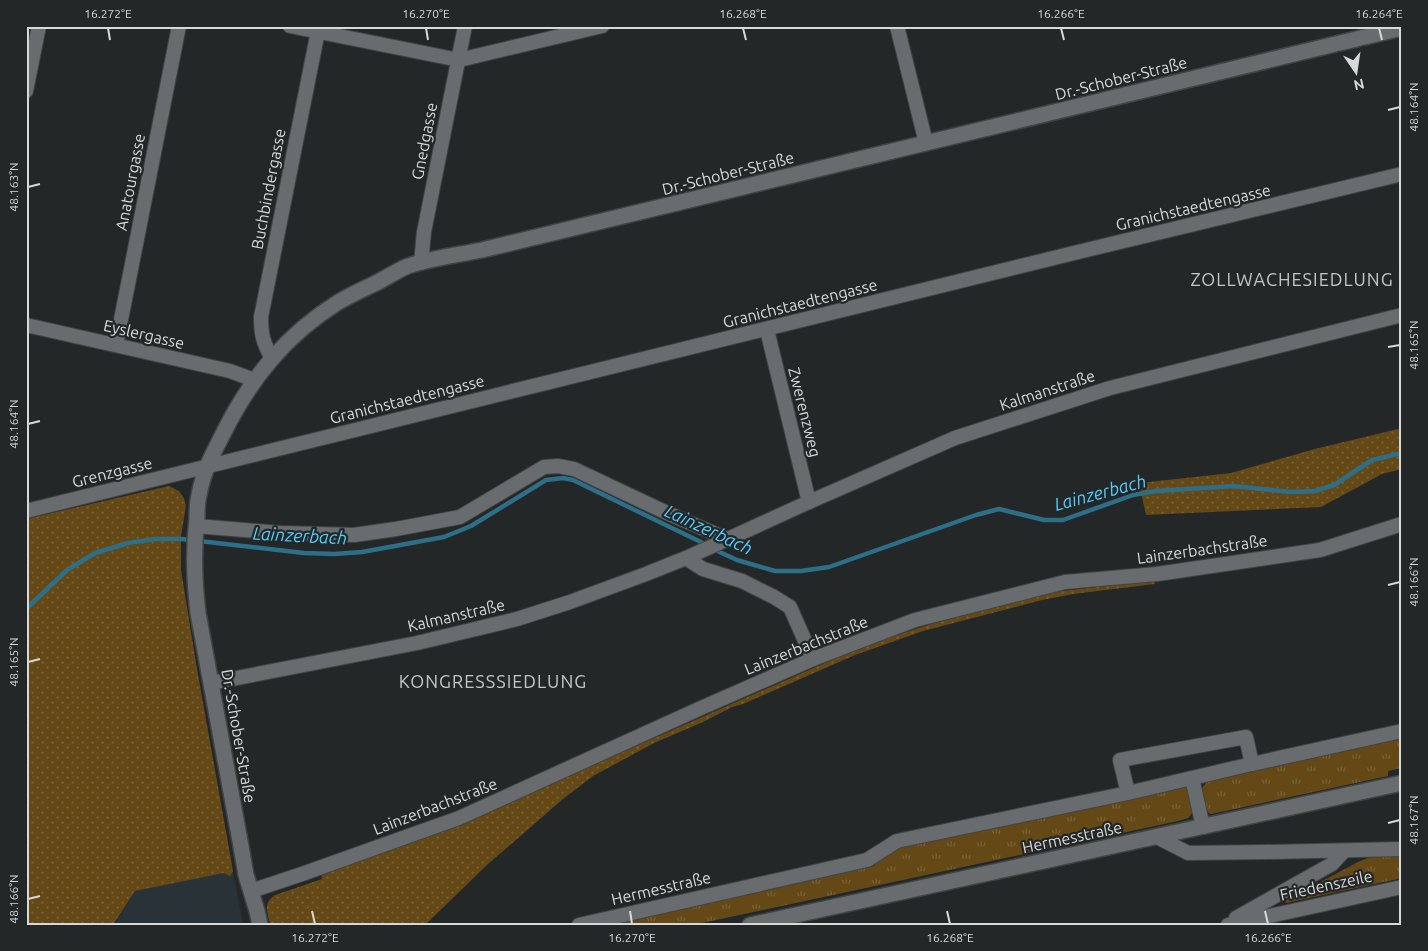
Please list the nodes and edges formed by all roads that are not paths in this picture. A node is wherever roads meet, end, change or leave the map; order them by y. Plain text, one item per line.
1 (39, 26) edge
2 (179, 26) edge
3 (290, 26) edge
4 (465, 26) edge
5 (602, 26) edge
6 (897, 26) edge
7 (1402, 28) edge
8 (318, 29) edge
9 (458, 60) junction
10 (26, 91) edge
11 (926, 142) junction
12 (1402, 174) edge
13 (421, 263) junction
14 (1402, 315) edge
15 (26, 325) edge
16 (767, 330) junction
17 (116, 345) junction
18 (272, 358) junction
19 (254, 380) junction
20 (207, 466) junction
21 (809, 502) junction
22 (26, 511) edge
23 (1402, 524) edge
24 (196, 528) junction
25 (723, 541) junction
26 (686, 558) junction
27 (813, 659) junction
28 (212, 683) junction
29 (1402, 731) edge
30 (1252, 764) junction
31 (1192, 778) junction
32 (1402, 783) edge
33 (1128, 793) junction
34 (1203, 827) junction
35 (1157, 837) junction
36 (1402, 849) edge
37 (1344, 851) junction
38 (1402, 886) edge
39 (251, 891) junction
40 (260, 925) edge
41 (579, 925) edge
42 (750, 925) edge
43 (1226, 925) edge

1 - 10 street
2 - 17 street, Anatourgasse
3 - 8 street
4 - 9 street, Gnedgasse
5 - 9 street
6 - 11 street
7 - 11 street, Dr.-Schober-Straße
8 - 9 street
8 - 18 street, Buchbindergasse
9 - 13 street, Gnedgasse
11 - 13 street, Dr.-Schober-Straße
12 - 16 street, Granichstaedtengasse
13 - 18 street, Dr.-Schober-Straße
14 - 21 street, Kalmanstraße
15 - 17 street, Eyslergasse
16 - 20 street, Granichstaedtengasse
16 - 21 street, Zwerenzweg
17 - 19 street, Eyslergasse
18 - 19 street, Dr.-Schober-Straße
19 - 20 street, Dr.-Schober-Straße
20 - 22 street, Grenzgasse
20 - 24 street, Dr.-Schober-Straße
21 - 25 street, Kalmanstraße
23 - 27 street, Lainzerbachstraße
24 - 25 street
24 - 28 street, Dr.-Schober-Straße
25 - 26 street, Kalmanstraße
26 - 27 street
26 - 28 street, Kalmanstraße
27 - 39 street, Lainzerbachstraße
28 - 39 street, Dr.-Schober-Straße
29 - 30 street, Hermesstraße
30 - 31 street, Hermesstraße
30 - 33 street
31 - 33 street, Hermesstraße
31 - 34 street
32 - 34 street, Hermesstraße
33 - 41 street, Hermesstraße
34 - 35 street, Hermesstraße
35 - 37 street
35 - 42 street, Hermesstraße
36 - 37 street
37 - 43 street
38 - 43 street, Friedenszeile
39 - 40 street, Dr.-Schober-Straße

